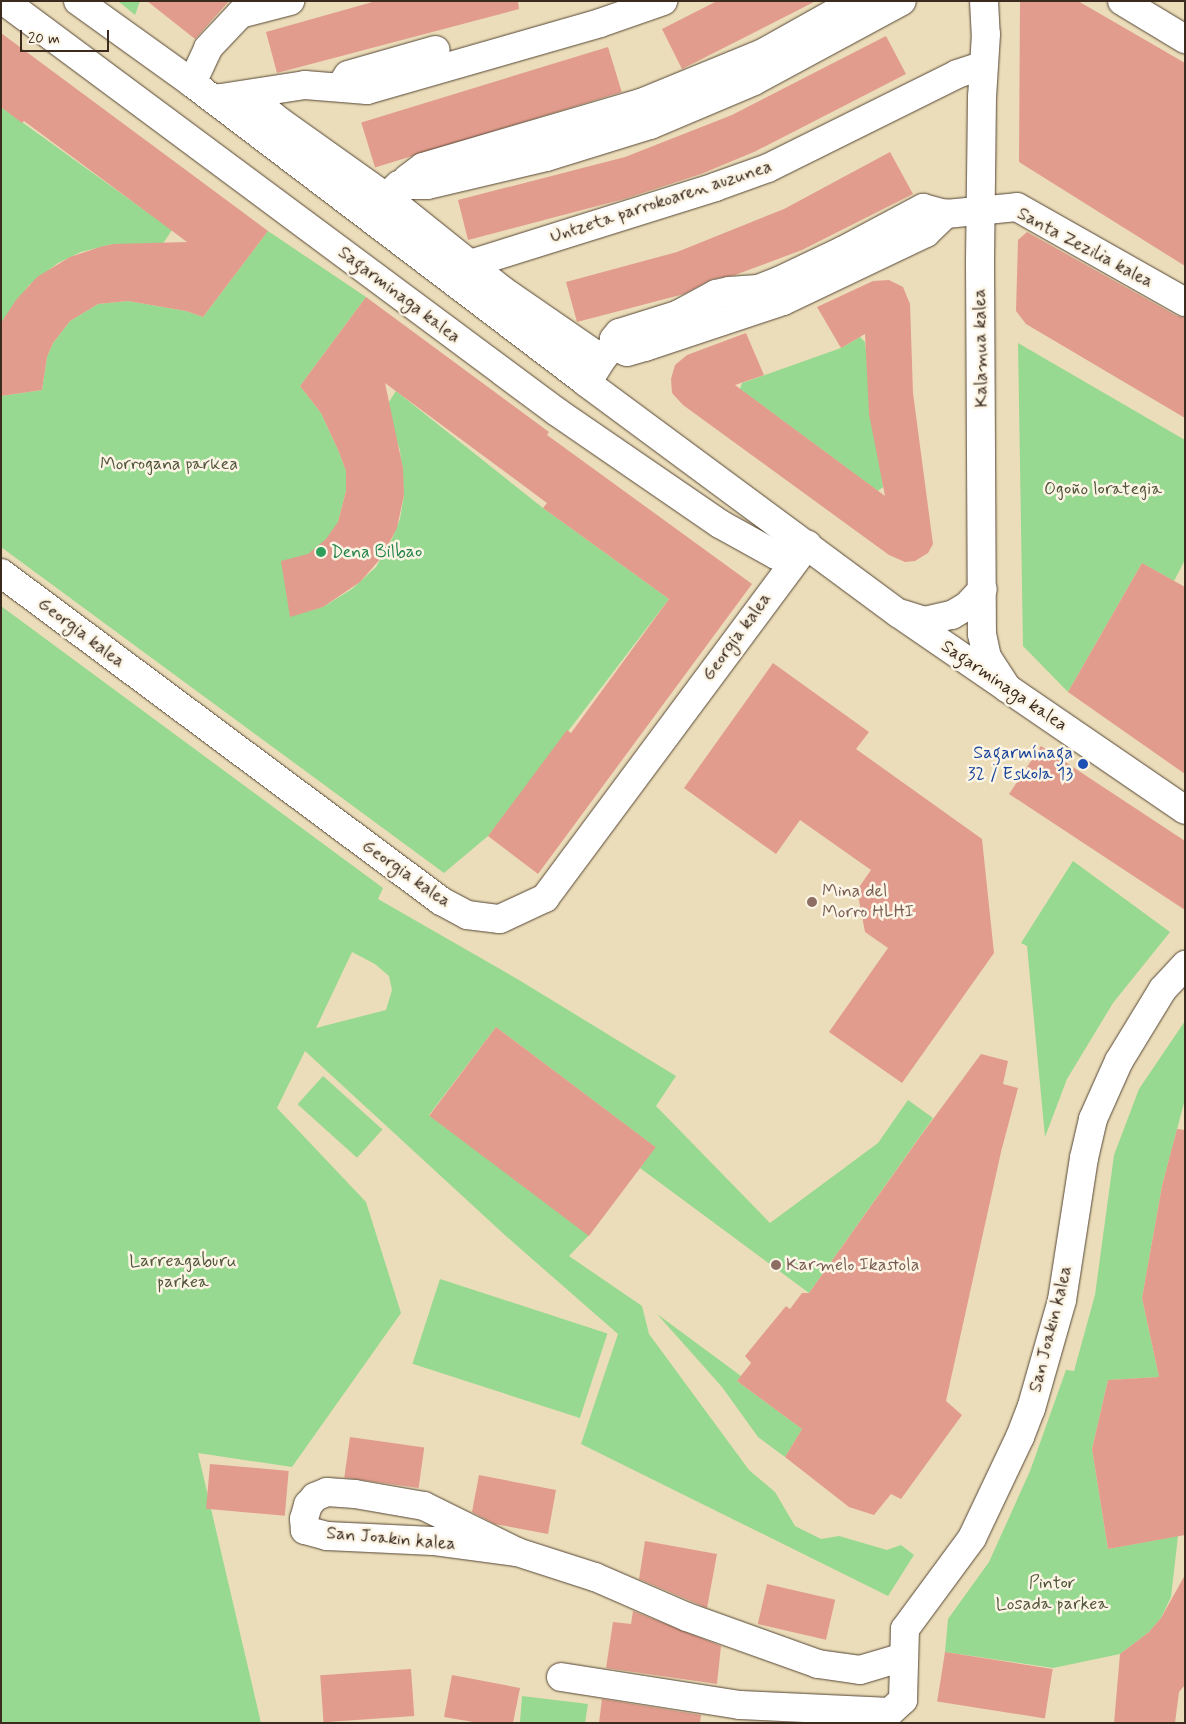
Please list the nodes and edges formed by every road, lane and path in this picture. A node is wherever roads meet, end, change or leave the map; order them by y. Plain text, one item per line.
1 (4, 1) edge
2 (78, 1) edge
3 (290, 1) edge
4 (611, 1) edge
5 (664, 1) edge
6 (856, 1) edge
7 (902, 1) edge
8 (984, 1) edge
9 (1122, 1) edge
10 (1185, 39) edge
11 (984, 65) junction
12 (197, 71) junction
13 (340, 87) junction
14 (233, 97) junction
15 (393, 191) junction
16 (982, 209) junction
17 (470, 264) junction
18 (1185, 302) edge
19 (607, 353) junction
20 (587, 383) junction
21 (807, 545) junction
22 (1, 573) edge
23 (983, 589) junction
24 (898, 613) junction
25 (1007, 688) junction
26 (1185, 810) edge
27 (1185, 965) edge
28 (517, 1552) junction
29 (904, 1657) junction
30 (561, 1677) dead end

1 - 21 street, Sagarminaga kalea
2 - 12 street, Sagarminaga kalea
3 - 12 street
4 - 13 street
5 - 13 street
6 - 15 street
7 - 15 street
8 - 11 street, Kalamua kalea
9 - 10 street
11 - 16 street, Kalamua kalea
11 - 17 street, Untzeta parrokoaren auzunea
12 - 14 street, Sagarminaga kalea
13 - 14 street
14 - 15 street
14 - 20 street, Sagarminaga kalea
15 - 17 street
16 - 18 street, Santa Zezilia kalea
16 - 19 street
16 - 23 street, Kalamua kalea
17 - 19 street
19 - 20 street
20 - 21 street, Sagarminaga kalea
21 - 22 street, Georgia kalea
21 - 24 street, Sagarminaga kalea
23 - 24 street, Sagarminaga kalea
23 - 25 street, Kalamua kalea
24 - 25 street, Sagarminaga kalea
25 - 26 street, Sagarminaga kalea
27 - 29 street, San Joakin kalea
28 - 28 street, San Joakin kalea
28 - 29 street, San Joakin kalea
29 - 30 street, San Joakin kalea

